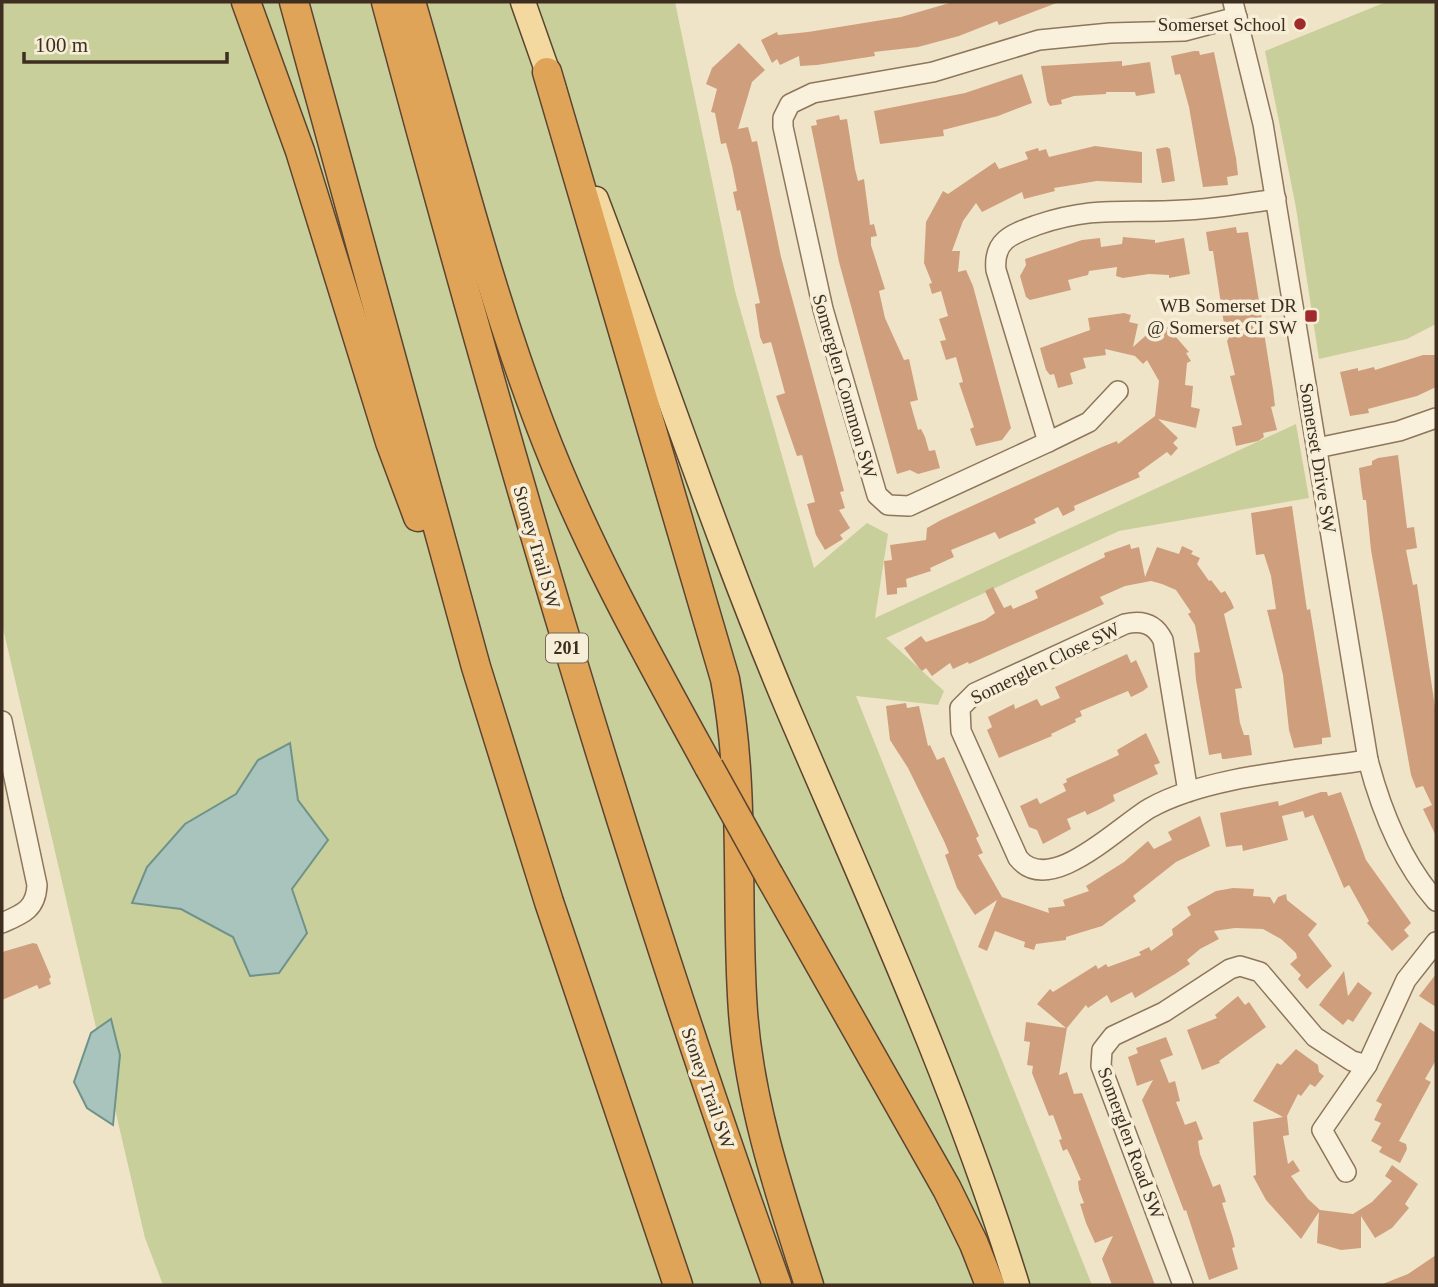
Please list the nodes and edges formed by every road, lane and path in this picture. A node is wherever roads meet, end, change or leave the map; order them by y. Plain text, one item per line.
1 (246, 2) edge
2 (295, 2) edge
3 (386, 2) edge
4 (411, 2) edge
5 (523, 2) edge
6 (1235, 9) edge
7 (547, 72) junction
8 (1276, 198) junction
9 (1118, 391) dead end
10 (1436, 418) edge
11 (1048, 442) junction
12 (1317, 448) junction
13 (476, 667) junction
14 (2, 721) edge
15 (1368, 760) junction
16 (1188, 792) junction
17 (1436, 901) edge
18 (2, 923) edge
19 (1436, 942) edge
20 (1367, 1065) junction
21 (1346, 1171) dead end
22 (678, 1285) edge
23 (777, 1285) edge
24 (809, 1285) edge
25 (990, 1285) edge
26 (1017, 1285) edge
27 (1183, 1285) edge

1 - 13 highway
2 - 13 highway
3 - 23 highway, Stoney Trail SW / 201
4 - 25 highway, bridge
5 - 7 main road
6 - 8 street, Somerset Drive SW
6 - 11 street, Somerglen Common SW
7 - 24 highway
7 - 26 main road
8 - 11 street
8 - 12 street, Somerset Drive SW
9 - 11 street, Somerglen Common SW
10 - 12 street
12 - 15 street, Somerset Drive SW
13 - 22 highway
14 - 18 street
15 - 16 street, Somerglen Close SW
15 - 17 street, Somerset Drive SW
16 - 16 street, Somerglen Close SW
19 - 20 street
20 - 21 street
20 - 27 street, Somerglen Road SW

